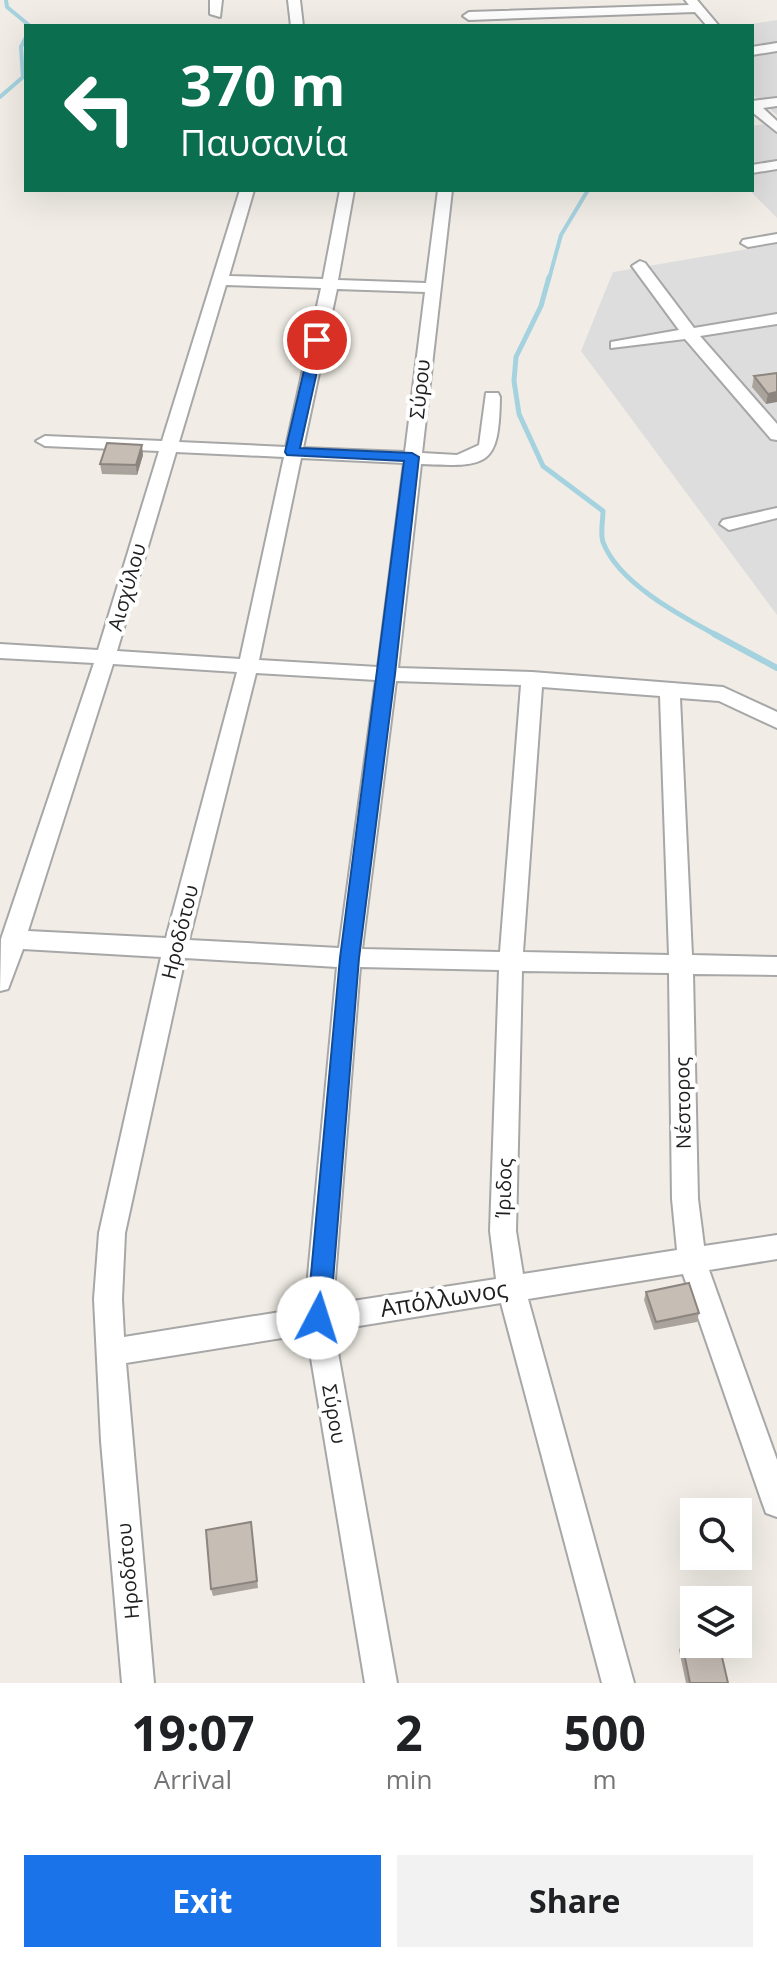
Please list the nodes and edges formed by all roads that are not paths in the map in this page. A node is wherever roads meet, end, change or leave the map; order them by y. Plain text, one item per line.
1 (216, 0) edge
2 (294, 0) edge
3 (469, 0) edge
4 (544, 0) edge
5 (695, 4) edge
6 (624, 5) edge
7 (549, 13) junction
8 (216, 14) dead end
9 (470, 21) edge
10 (297, 24) edge
11 (711, 24) edge
12 (777, 47) edge
13 (754, 51) edge
14 (777, 102) edge
15 (754, 105) edge
16 (754, 107) edge
17 (777, 128) edge
18 (777, 165) edge
19 (754, 169) edge
20 (246, 192) edge
21 (347, 192) edge
22 (445, 192) edge
23 (777, 238) edge
24 (748, 243) dead end
25 (640, 266) dead end
26 (219, 280) junction
27 (330, 284) junction
28 (431, 288) junction
29 (777, 319) edge
30 (690, 334) junction
31 (617, 345) dead end
32 (492, 397) dead end
33 (777, 410) edge
34 (758, 414) junction
35 (777, 435) edge
36 (45, 441) dead end
37 (168, 445) junction
38 (292, 452) junction
39 (412, 457) junction
40 (777, 513) edge
41 (729, 524) dead end
42 (0, 651) edge
43 (106, 656) junction
44 (248, 666) junction
45 (387, 674) junction
46 (532, 679) junction
47 (670, 690) junction
48 (777, 721) edge
49 (13, 939) junction
50 (175, 948) junction
51 (349, 958) junction
52 (511, 961) junction
53 (681, 964) junction
54 (777, 966) edge
55 (0, 982) edge
56 (777, 1247) edge
57 (692, 1260) junction
58 (511, 1288) junction
59 (318, 1318) junction
60 (111, 1352) junction
61 (777, 1502) edge
62 (138, 1683) edge
63 (381, 1683) edge
64 (618, 1683) edge

1 - 8 street
2 - 10 street
3 - 9 street
4 - 7 street
5 - 6 street
5 - 11 street
6 - 7 street
7 - 9 street
12 - 13 street
14 - 15 street
16 - 17 street
18 - 19 street
20 - 26 street, Αισχύλου
21 - 27 street, Ηροδότου
22 - 28 street, Σύρου
23 - 24 street
25 - 30 street
26 - 27 street
26 - 37 street, Αισχύλου
27 - 28 street
27 - 38 street, Ηροδότου
28 - 39 street, Σύρου
29 - 30 street
30 - 31 street
30 - 34 street
32 - 39 street
33 - 34 street
34 - 35 street
36 - 37 street
37 - 38 street
37 - 43 street, Αισχύλου
38 - 39 street
38 - 44 street, Ηροδότου
39 - 45 street, Σύρου
40 - 41 street
42 - 43 street
43 - 44 street
43 - 49 street, Αισχύλου
44 - 45 street
44 - 50 street, Ηροδότου
45 - 46 street
45 - 51 street, Σύρου
46 - 47 street
46 - 52 street, Ίριδος
47 - 48 street
47 - 53 street, Νέστορος
49 - 50 street
49 - 55 street, Αισχύλου
50 - 51 street
50 - 60 street, Ηροδότου
51 - 52 street
51 - 59 street, Σύρου
52 - 53 street
52 - 58 street, Ίριδος
53 - 54 street
53 - 57 street, Νέστορος
56 - 57 street, Απόλλωνος
57 - 58 street, Απόλλωνος
57 - 61 street, Νέστορος
58 - 59 street, Απόλλωνος
58 - 64 street, Ίριδος
59 - 60 street, Απόλλωνος
59 - 63 street, Σύρου
60 - 62 street, Ηροδότου

